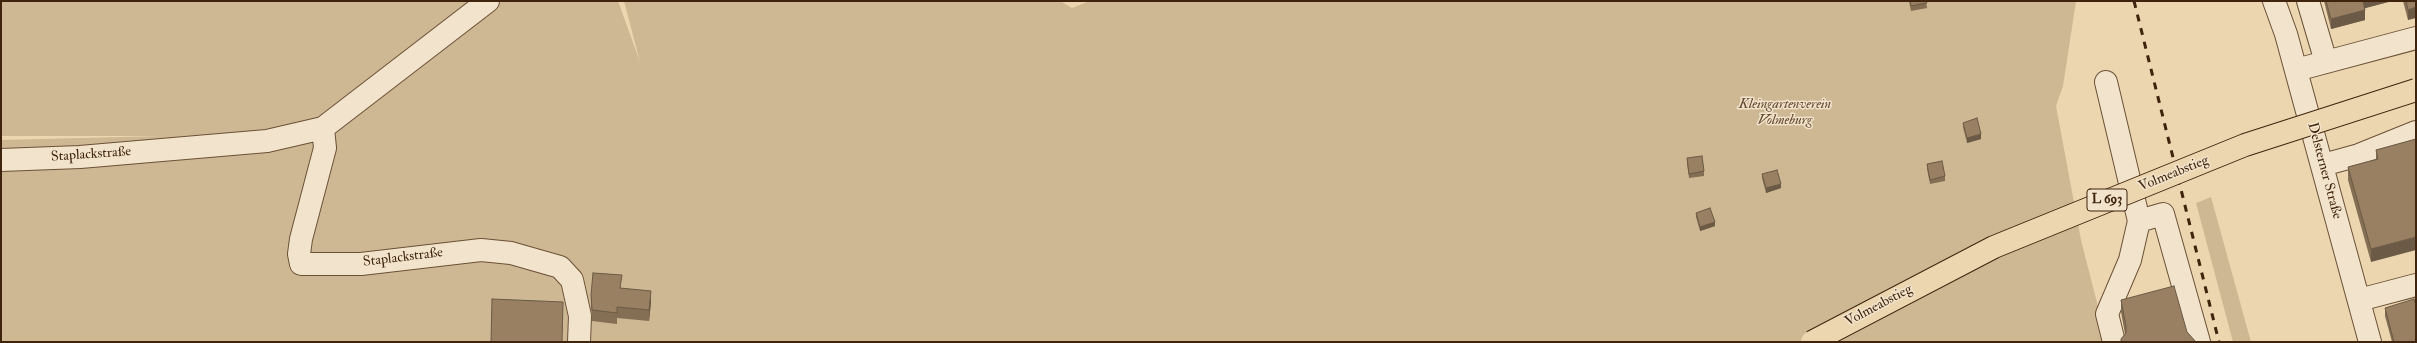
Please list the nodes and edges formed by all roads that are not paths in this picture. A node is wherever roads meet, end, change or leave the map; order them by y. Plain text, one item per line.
1 (488, 1) edge
2 (2274, 1) edge
3 (2308, 1) edge
4 (2416, 38) edge
5 (2326, 62) junction
6 (2296, 70) junction
7 (2106, 82) dead end
8 (2416, 90) edge
9 (323, 128) junction
10 (2416, 132) edge
11 (1, 160) edge
12 (2323, 165) junction
13 (2139, 221) junction
14 (2416, 285) edge
15 (2359, 300) junction
16 (579, 342) edge
17 (1812, 342) edge
18 (2114, 342) edge
19 (2199, 342) edge
20 (2370, 342) edge

1 - 9 street, Staplackstraße
2 - 6 street, Delsterner Straße
3 - 5 street
4 - 5 street
5 - 6 street
6 - 12 street, Delsterner Straße
7 - 13 street
8 - 17 main road, Volmeabstieg / L 693, bridge
9 - 11 street, Staplackstraße
9 - 16 street, Staplackstraße
10 - 12 street
12 - 15 street, Delsterner Straße
13 - 18 street
13 - 19 street
14 - 15 street
15 - 20 street, Delsterner Straße

